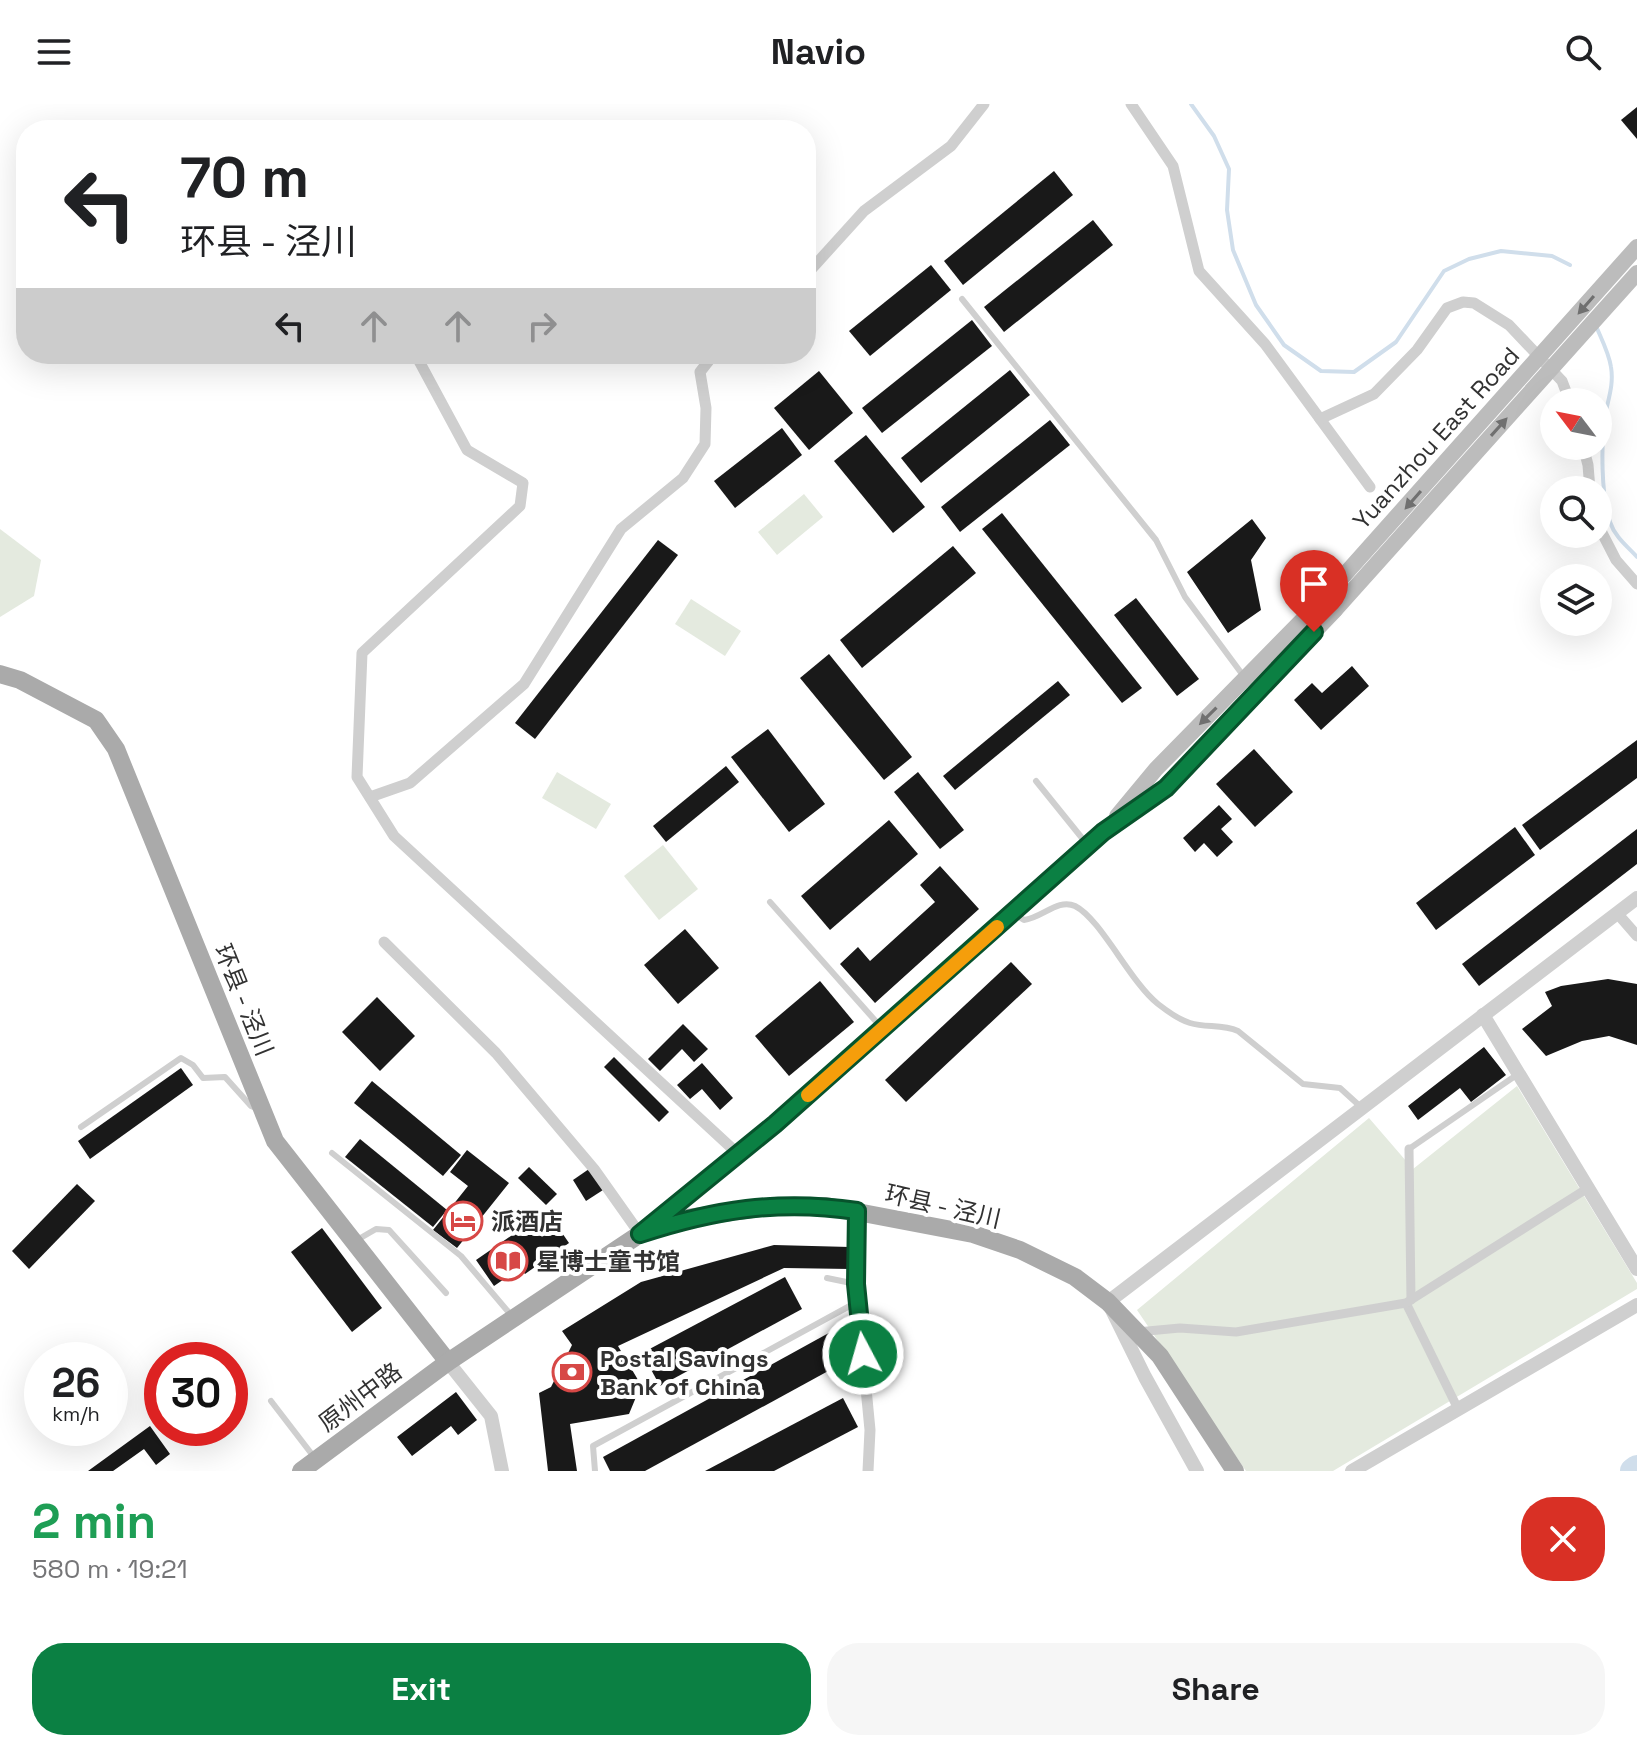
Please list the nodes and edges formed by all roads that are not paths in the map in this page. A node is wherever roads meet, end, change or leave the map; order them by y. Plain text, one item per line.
1 (984, 104) edge
2 (1131, 104) edge
3 (1637, 247) edge
4 (816, 264) edge
5 (1637, 273) edge
6 (962, 299) dead end
7 (421, 364) edge
8 (706, 364) edge
9 (1565, 388) edge
10 (1320, 419) junction
11 (1370, 487) dead end
12 (1610, 548) edge
13 (1637, 584) edge
14 (1329, 605) junction
15 (0, 674) edge
16 (1245, 678) junction
17 (1036, 781) dead end
18 (370, 797) junction
19 (1103, 832) junction
20 (1088, 846) junction
21 (1637, 898) edge
22 (770, 902) dead end
23 (1013, 913) junction
24 (1617, 913) junction
25 (1637, 936) edge
26 (384, 942) dead end
27 (1483, 1015) junction
28 (882, 1029) junction
29 (1519, 1074) junction
30 (1362, 1108) junction
31 (263, 1110) junction
32 (81, 1127) dead end
33 (1409, 1149) joint
34 (332, 1153) dead end
35 (737, 1153) junction
36 (1588, 1188) junction
37 (857, 1211) junction
38 (640, 1234) junction
39 (354, 1242) junction
40 (1637, 1269) edge
41 (827, 1278) dead end
42 (856, 1284) junction
43 (446, 1293) dead end
44 (857, 1302) junction
45 (1108, 1302) junction
46 (1409, 1302) junction
47 (1637, 1305) edge
48 (513, 1318) junction
49 (1137, 1332) junction
50 (448, 1362) junction
51 (271, 1401) dead end
52 (1458, 1409) junction
53 (309, 1465) edge
54 (502, 1471) edge
55 (595, 1471) edge
56 (868, 1471) edge
57 (1197, 1471) edge
58 (1235, 1471) edge
59 (1352, 1471) edge

1 - 4 street
2 - 10 street
3 -> 14 main road, Yuanzhou East Road, bridge
14 -> 5 main road, Yuanzhou East Road, bridge
6 - 16 lane
7 - 18 street
8 - 18 street
9 - 10 street
10 - 11 street
12 - 13 street
14 - 16 main road, Yuanzhou East Road
14 - 19 main road, Yuanzhou East Road
15 - 31 main road, 环县 - 泾川
16 -> 19 main road, Yuanzhou East Road
17 - 20 lane
18 - 35 street
19 - 20 main road, Yuanzhou East Road
20 - 23 main road, Yuanzhou East Road
21 - 24 street
22 - 28 lane
23 - 28 main road, Yuanzhou East Road
23 - 30 lane
24 - 25 street
24 - 27 street
26 - 38 street
27 - 29 street
27 - 30 street
28 - 35 main road, Yuanzhou East Road
29 - 33 lane
29 - 36 street
30 - 45 street
31 - 32 lane
31 - 39 main road, 环县 - 泾川
33 - 46 street
34 - 48 lane
35 - 38 main road, Yuanzhou East Road
36 - 40 street
36 - 46 street
37 - 38 main road, 环县 - 泾川
37 - 42 street
37 - 45 main road, 环县 - 泾川
38 - 48 main road, Yuanzhou East Road
39 - 43 lane
39 - 50 main road, 环县 - 泾川
41 - 42 lane
42 - 44 street
44 - 55 lane
44 - 56 street
45 - 49 main road, 环县 - 泾川
45 - 57 street
46 - 49 street
46 - 52 street
47 - 52 street
48 - 50 main road, Yuanzhou East Road
49 - 58 main road, 环县 - 泾川
50 - 53 main road, 原州中路
50 - 54 street
51 - 53 lane
52 - 59 street

